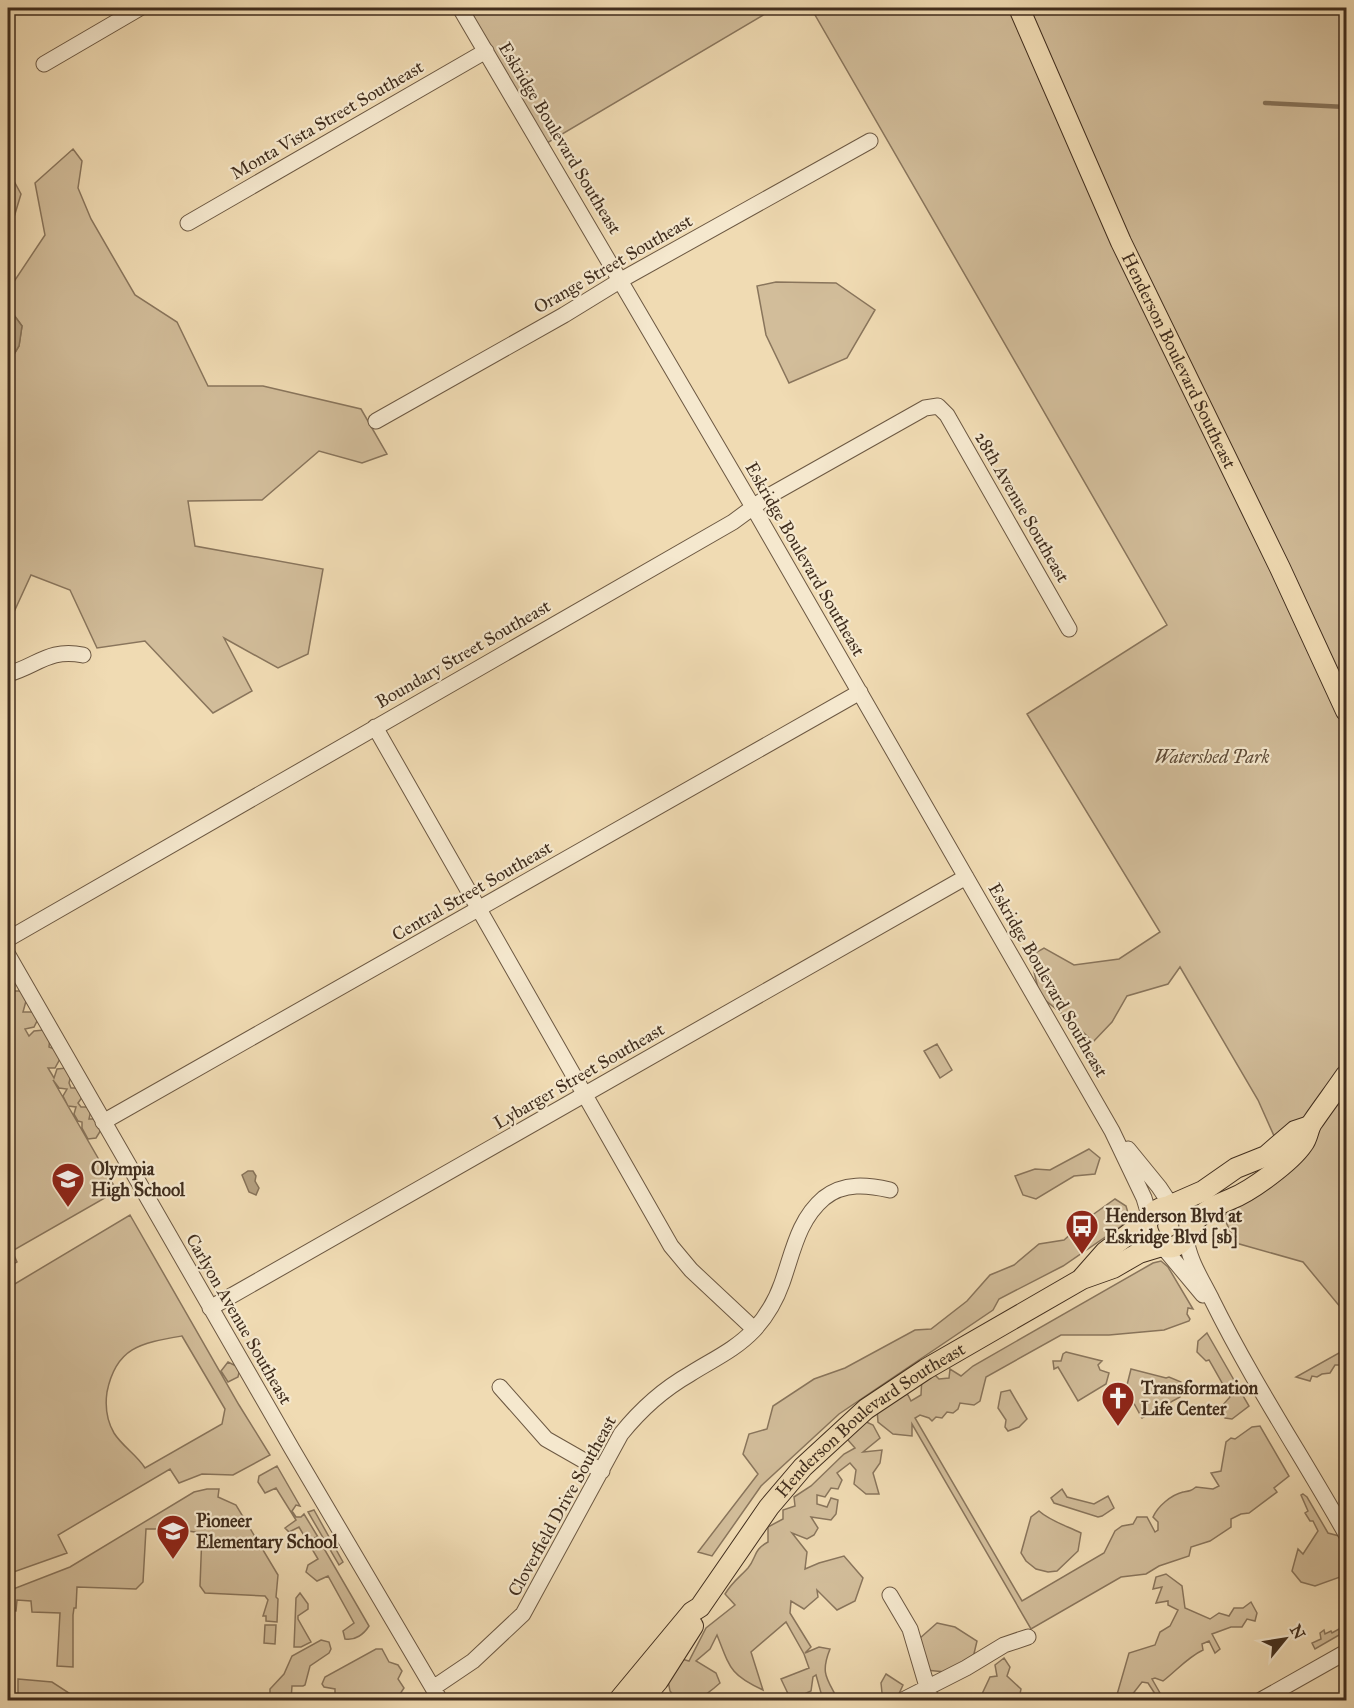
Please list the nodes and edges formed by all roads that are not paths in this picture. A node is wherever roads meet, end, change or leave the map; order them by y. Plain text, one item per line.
1 (140, 8) edge
2 (460, 8) edge
3 (1019, 8) edge
4 (486, 51) junction
5 (44, 64) dead end
6 (870, 141) dead end
7 (188, 223) dead end
8 (621, 280) junction
9 (938, 406) joint
10 (376, 421) dead end
11 (753, 507) junction
12 (1069, 629) dead end
13 (83, 655) dead end
14 (8, 674) edge
15 (860, 692) junction
16 (1347, 711) edge
17 (375, 728) junction
18 (966, 877) junction
19 (478, 910) junction
20 (8, 939) edge
21 (8, 955) edge
22 (1347, 1075) edge
23 (584, 1095) junction
24 (103, 1122) junction
25 (1310, 1126) junction
26 (1112, 1131) junction
27 (890, 1190) dead end
28 (1171, 1205) junction
29 (1150, 1218) junction
30 (1187, 1235) junction
31 (1163, 1246) junction
32 (1082, 1279) junction
33 (210, 1308) junction
34 (1220, 1316) junction
35 (754, 1329) junction
36 (500, 1388) dead end
37 (602, 1471) junction
38 (1340, 1509) edge
39 (1347, 1534) edge
40 (890, 1595) dead end
41 (700, 1607) junction
42 (1028, 1637) dead end
43 (1347, 1652) edge
44 (437, 1694) edge
45 (929, 1694) edge
46 (619, 1701) edge
47 (642, 1701) edge
48 (903, 1701) edge
49 (1261, 1701) edge

1 - 5 street
2 - 4 street, Eskridge Boulevard Southeast
3 - 16 main road, Henderson Boulevard Southeast
4 - 7 street, Monta Vista Street Southeast
4 - 8 street, Eskridge Boulevard Southeast
6 - 8 street, Orange Street Southeast
8 - 10 street, Orange Street Southeast
8 - 11 street, Eskridge Boulevard Southeast
9 - 11 street, Boundary Street Southeast
9 - 12 street, 28th Avenue Southeast
11 - 15 street, Eskridge Boulevard Southeast
11 - 17 street, Boundary Street Southeast
13 - 14 street
15 - 18 street, Eskridge Boulevard Southeast
15 - 19 street, Central Street Southeast
17 - 19 street
17 - 20 street, Boundary Street Southeast
18 - 23 street, Lybarger Street Southeast
18 - 26 street, Eskridge Boulevard Southeast
19 - 23 street
19 - 24 street, Central Street Southeast
21 - 24 street, Carlyon Avenue Southeast
22 - 25 main road
23 - 33 street, Lybarger Street Southeast
23 - 35 street
24 - 33 street, Carlyon Avenue Southeast
25 - 28 main road
25 - 30 main road
26 - 28 street, Eskridge Boulevard Southeast
26 - 29 street, Eskridge Boulevard Southeast
27 - 35 street, Cloverfield Drive Southeast
28 - 29 main road
28 - 30 main road
29 - 31 main road
29 - 32 main road, Henderson Boulevard Southeast
30 - 31 main road
30 - 34 street
31 - 32 main road, Henderson Boulevard Southeast
31 - 34 street
32 - 41 main road, Henderson Boulevard Southeast
33 - 44 street, Carlyon Avenue Southeast
34 - 38 street
35 - 37 street, Cloverfield Drive Southeast
36 - 37 street
37 - 44 street, Cloverfield Drive Southeast
38 - 39 street
40 - 45 street
41 - 46 main road, Henderson Boulevard Southeast
41 - 47 main road, Henderson Boulevard Southeast
42 - 45 street
43 - 49 street
45 - 48 street

